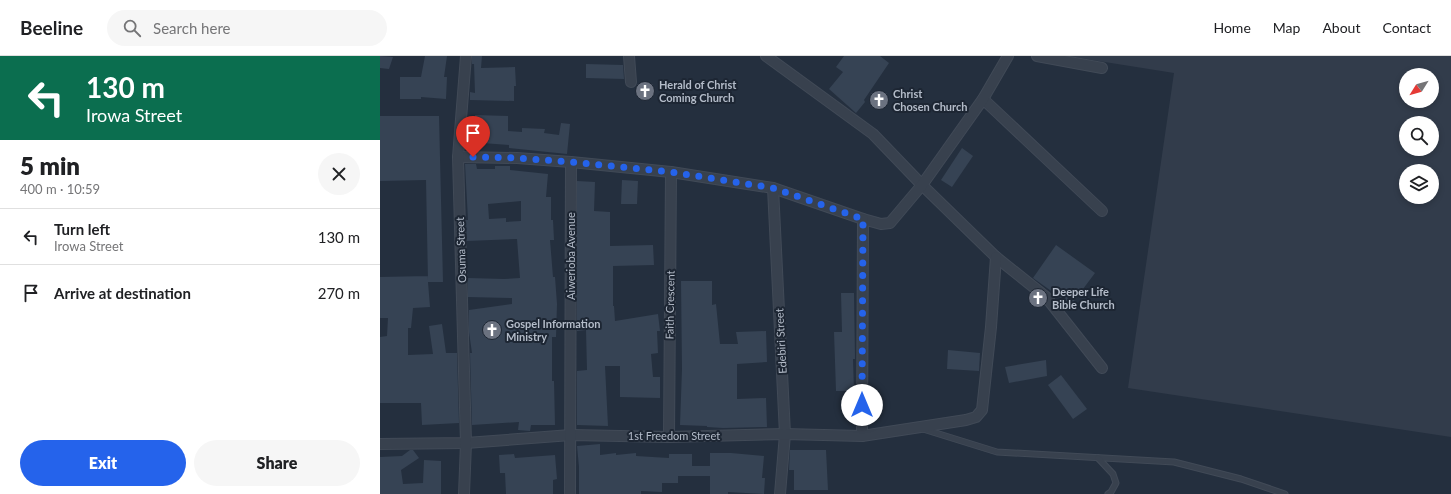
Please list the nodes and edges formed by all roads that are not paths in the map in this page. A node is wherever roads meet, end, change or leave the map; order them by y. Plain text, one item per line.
1 (466, 56) edge
2 (629, 56) edge
3 (766, 56) edge
4 (1008, 56) edge
5 (1037, 56) edge
6 (1102, 68) dead end
7 (631, 82) dead end
8 (983, 100) junction
9 (458, 157) junction
10 (571, 162) junction
11 (671, 172) junction
12 (922, 185) junction
13 (773, 188) junction
14 (1102, 211) dead end
15 (863, 219) junction
16 (996, 257) junction
17 (1102, 368) dead end
18 (918, 427) junction
19 (785, 434) junction
20 (571, 435) junction
21 (862, 436) junction
22 (669, 437) junction
23 (466, 443) junction
24 (380, 444) edge
25 (1098, 458) junction
26 (464, 494) edge
27 (570, 494) edge
28 (780, 494) edge
29 (1108, 494) edge
30 (1285, 494) edge

1 - 9 street, Osuma Street
2 - 7 street
3 - 12 street
4 - 8 street
5 - 6 street
8 - 12 street
8 - 14 street
9 - 10 street
9 - 23 street, Osuma Street
10 - 11 street
10 - 20 street, Aiwerioba Avenue
11 - 13 street
11 - 22 street, Faith Crescent
12 - 15 street
12 - 16 street
13 - 15 street
13 - 19 street, Edebiri Street
15 - 21 street
16 - 17 street
16 - 18 street, 1st Freedom Street
18 - 21 street, 1st Freedom Street
18 - 25 lane
19 - 21 street, 1st Freedom Street
19 - 22 street, 1st Freedom Street
19 - 28 street, Edebiri Street
20 - 22 street, 1st Freedom Street
20 - 23 street, 1st Freedom Street
20 - 27 street, Aiwerioba Avenue
23 - 24 street, 1st Freedom Street
23 - 26 street, Osuma Street
25 - 29 lane
25 - 30 lane

